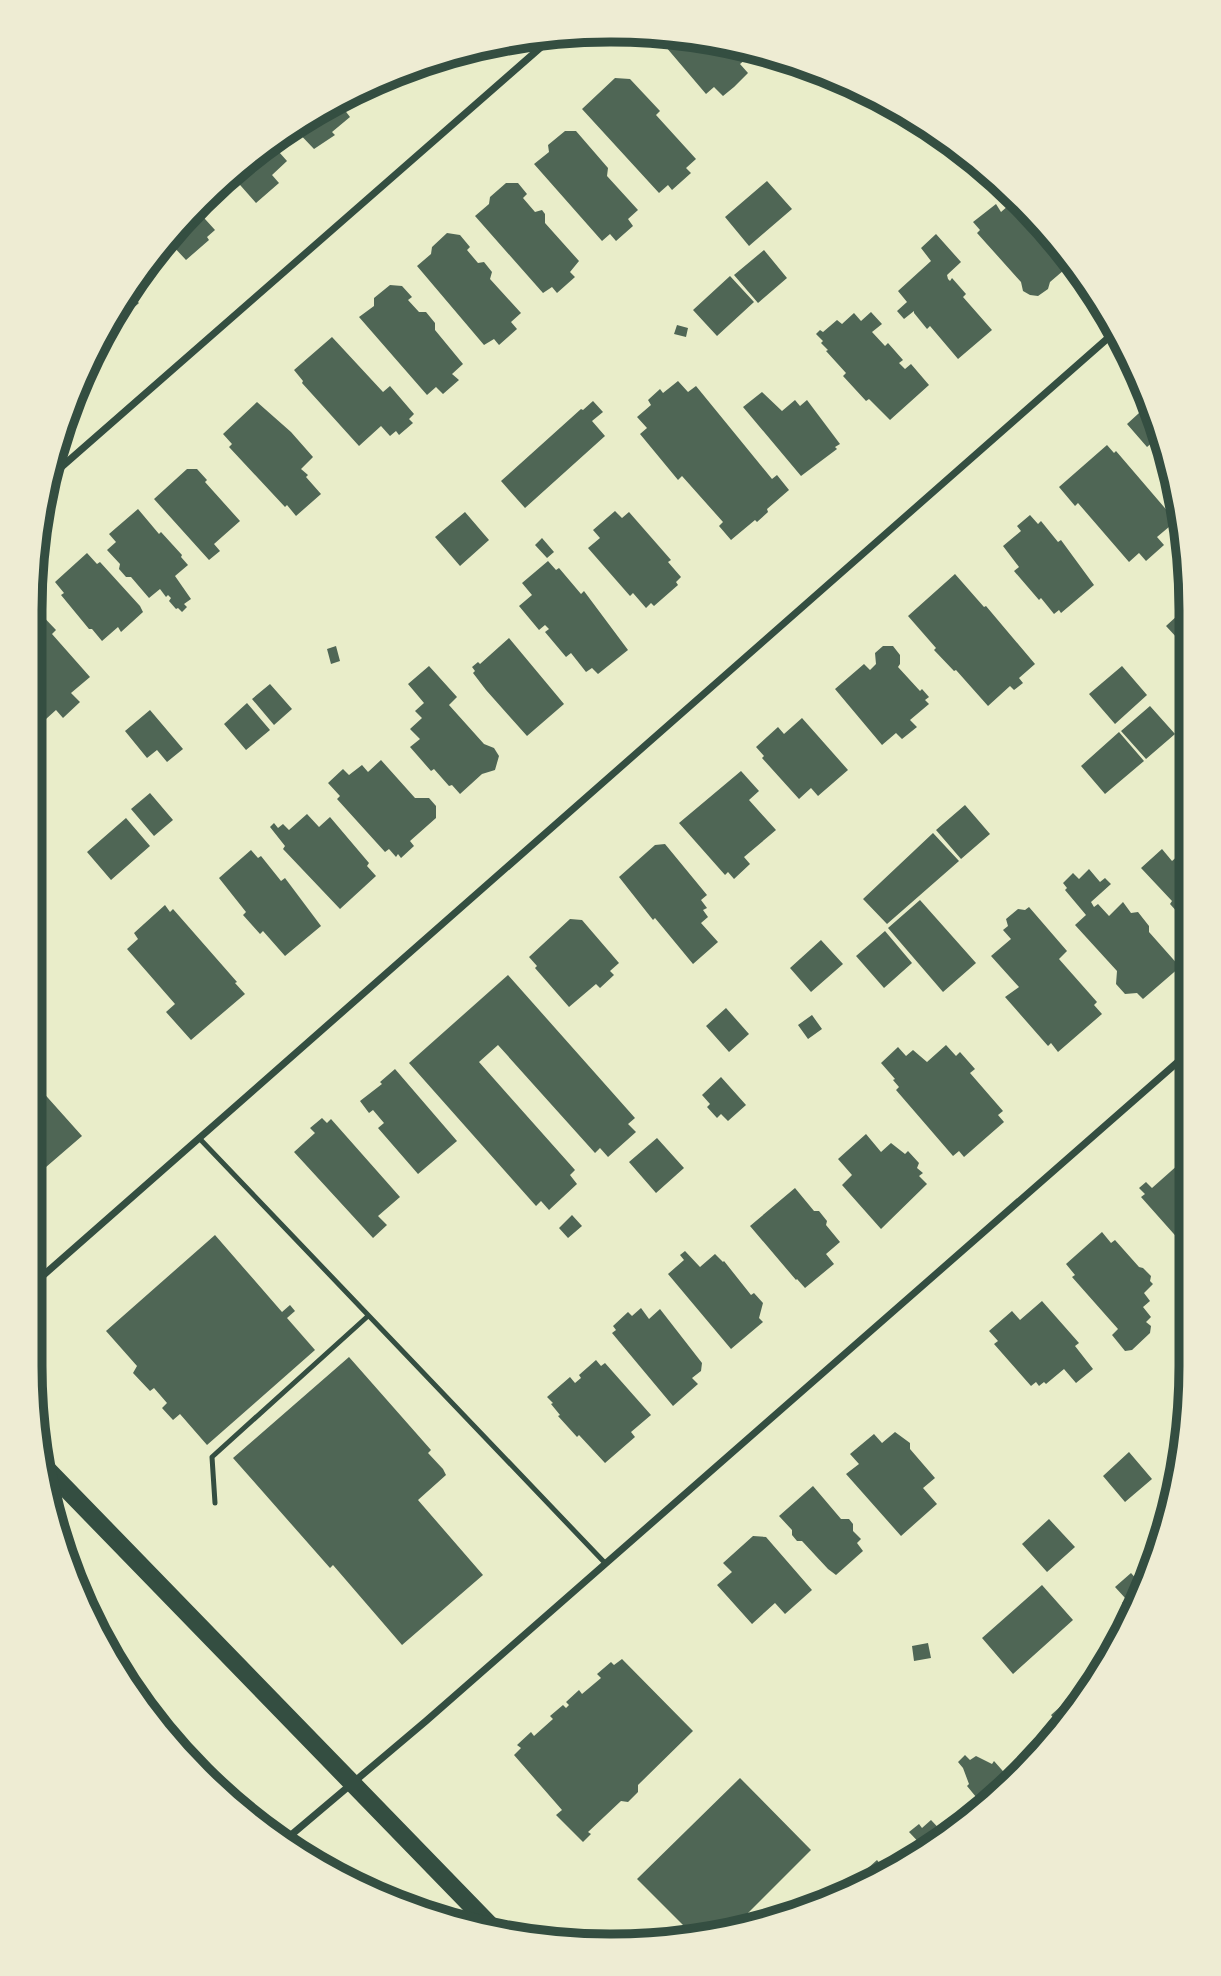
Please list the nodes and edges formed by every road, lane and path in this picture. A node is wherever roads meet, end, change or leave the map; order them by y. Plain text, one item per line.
1 (542, 46) edge
2 (1109, 337) edge
3 (60, 468) edge
4 (1179, 1061) edge
5 (199, 1138) junction
6 (42, 1276) edge
7 (368, 1316) junction
8 (53, 1475) edge
9 (215, 1503) dead end
10 (605, 1563) junction
11 (353, 1783) junction
12 (291, 1835) edge
13 (485, 1920) edge

1 - 3 street
2 - 5 street
4 - 10 street
5 - 6 street
5 - 7 lane
7 - 9 lane
7 - 10 lane
8 - 11 main road
10 - 11 street
11 - 12 street
11 - 13 main road

